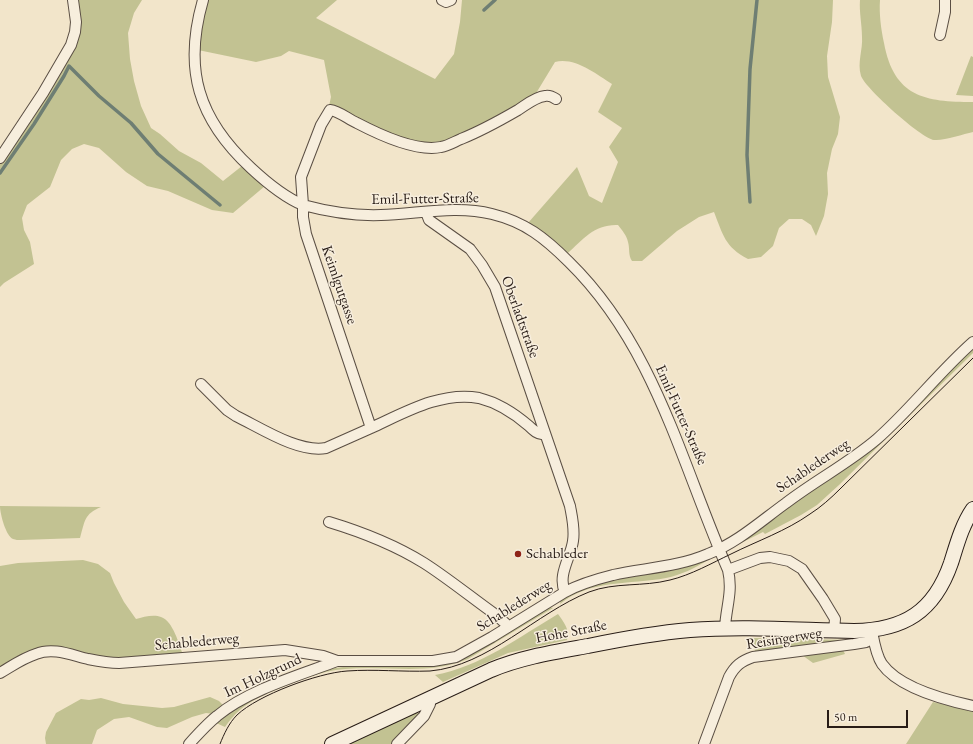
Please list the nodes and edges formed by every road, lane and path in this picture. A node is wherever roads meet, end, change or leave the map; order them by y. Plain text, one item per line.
1 (73, 0) edge
2 (203, 0) edge
3 (442, 0) edge
4 (451, 0) edge
5 (945, 0) edge
6 (940, 35) dead end
7 (556, 98) dead end
8 (0, 158) edge
9 (303, 205) junction
10 (426, 212) junction
11 (973, 342) edge
12 (201, 384) dead end
13 (371, 428) junction
14 (544, 434) junction
15 (973, 509) edge
16 (329, 522) dead end
17 (719, 549) junction
18 (728, 570) junction
19 (565, 592) junction
20 (508, 627) junction
21 (725, 628) junction
22 (834, 631) junction
23 (873, 634) junction
24 (337, 661) junction
25 (0, 673) edge
26 (429, 700) junction
27 (973, 706) edge
28 (189, 744) edge
29 (332, 744) edge
30 (397, 744) edge
31 (704, 744) edge

1 - 8 street
2 - 9 street
3 - 4 street
5 - 6 street
7 - 9 street
9 - 10 street, Emil-Futter-Straße
9 - 13 street, Keimlgutgasse
10 - 14 street, Oberladtstraße
10 - 17 street, Emil-Futter-Straße
11 - 17 street, Schablederweg
12 - 13 street
13 - 14 street
14 - 19 street, Oberladtstraße
15 - 23 main road, Hohe Straße
16 - 20 street
17 - 18 street, Emil-Futter-Straße
17 - 19 street, Schablederweg
18 - 21 street, Emil-Futter-Straße
18 - 22 street
19 - 20 street, Schablederweg
20 - 24 street, Schablederweg
21 - 22 main road, Hohe Straße
21 - 26 main road, Hohe Straße
22 - 23 main road, Hohe Straße
23 - 27 street
23 - 31 street, Reisingerweg
24 - 25 street, Schablederweg
24 - 28 street, Im Holzgrund
26 - 29 main road, Hohe Straße
26 - 30 street

